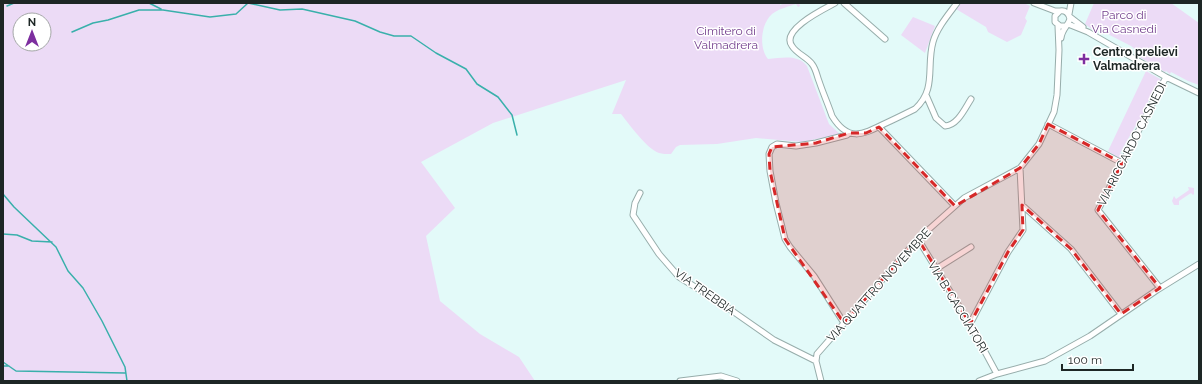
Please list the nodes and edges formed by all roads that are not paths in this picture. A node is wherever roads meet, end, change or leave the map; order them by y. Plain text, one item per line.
1 (835, 3) edge
2 (844, 3) edge
3 (957, 3) edge
4 (1070, 3) edge
5 (1036, 4) edge
6 (1065, 13) junction
7 (1055, 16) junction
8 (1067, 25) junction
9 (1058, 26) junction
10 (1088, 32) junction
11 (885, 39) dead end
12 (1059, 50) junction
13 (1166, 77) junction
14 (1199, 93) edge
15 (926, 95) junction
16 (971, 99) dead end
17 (1048, 124) junction
18 (879, 127) junction
19 (849, 133) junction
20 (1122, 163) junction
21 (1020, 168) junction
22 (640, 193) dead end
23 (1022, 205) junction
24 (955, 206) junction
25 (918, 240) junction
26 (971, 247) dead end
27 (1199, 264) edge
28 (936, 269) junction
29 (1160, 288) junction
30 (1121, 314) junction
31 (844, 323) junction
32 (970, 324) junction
33 (816, 361) junction
34 (997, 374) junction
35 (680, 381) edge
36 (737, 381) edge
37 (821, 381) edge
38 (979, 381) edge

1 - 19 street
2 - 11 street
3 - 15 street
4 - 6 street
5 - 6 street
5 - 7 street
6 - 7 street
6 - 8 street, VIA QUATTRO NOVEMBRE
6 - 10 street
7 - 9 street, VIA QUATTRO NOVEMBRE
8 - 9 street
8 - 10 street
8 - 12 street, VIA QUATTRO NOVEMBRE
9 - 12 street, VIA QUATTRO NOVEMBRE
10 - 13 street
12 - 17 street, VIA QUATTRO NOVEMBRE
13 - 14 street
13 - 20 street, VIA RICCARDO CASNEDI
15 - 16 street
15 - 18 street
17 - 20 street
17 - 21 street, VIA QUATTRO NOVEMBRE
18 - 19 street
18 - 24 street
19 - 31 street
20 - 29 street, VIA RICCARDO CASNEDI
21 - 23 street
21 - 24 street, VIA QUATTRO NOVEMBRE
22 - 33 street, VIA TREBBIA
23 - 30 street
23 - 32 street
24 - 25 street, VIA QUATTRO NOVEMBRE
25 - 28 street, VIA B. CACCIATORI
25 - 31 street, VIA QUATTRO NOVEMBRE
26 - 28 street
27 - 29 street
28 - 32 street, VIA B. CACCIATORI
29 - 30 street
30 - 34 street
31 - 33 street, VIA QUATTRO NOVEMBRE
32 - 34 street, VIA B. CACCIATORI
33 - 37 street
34 - 38 street
35 - 36 street

